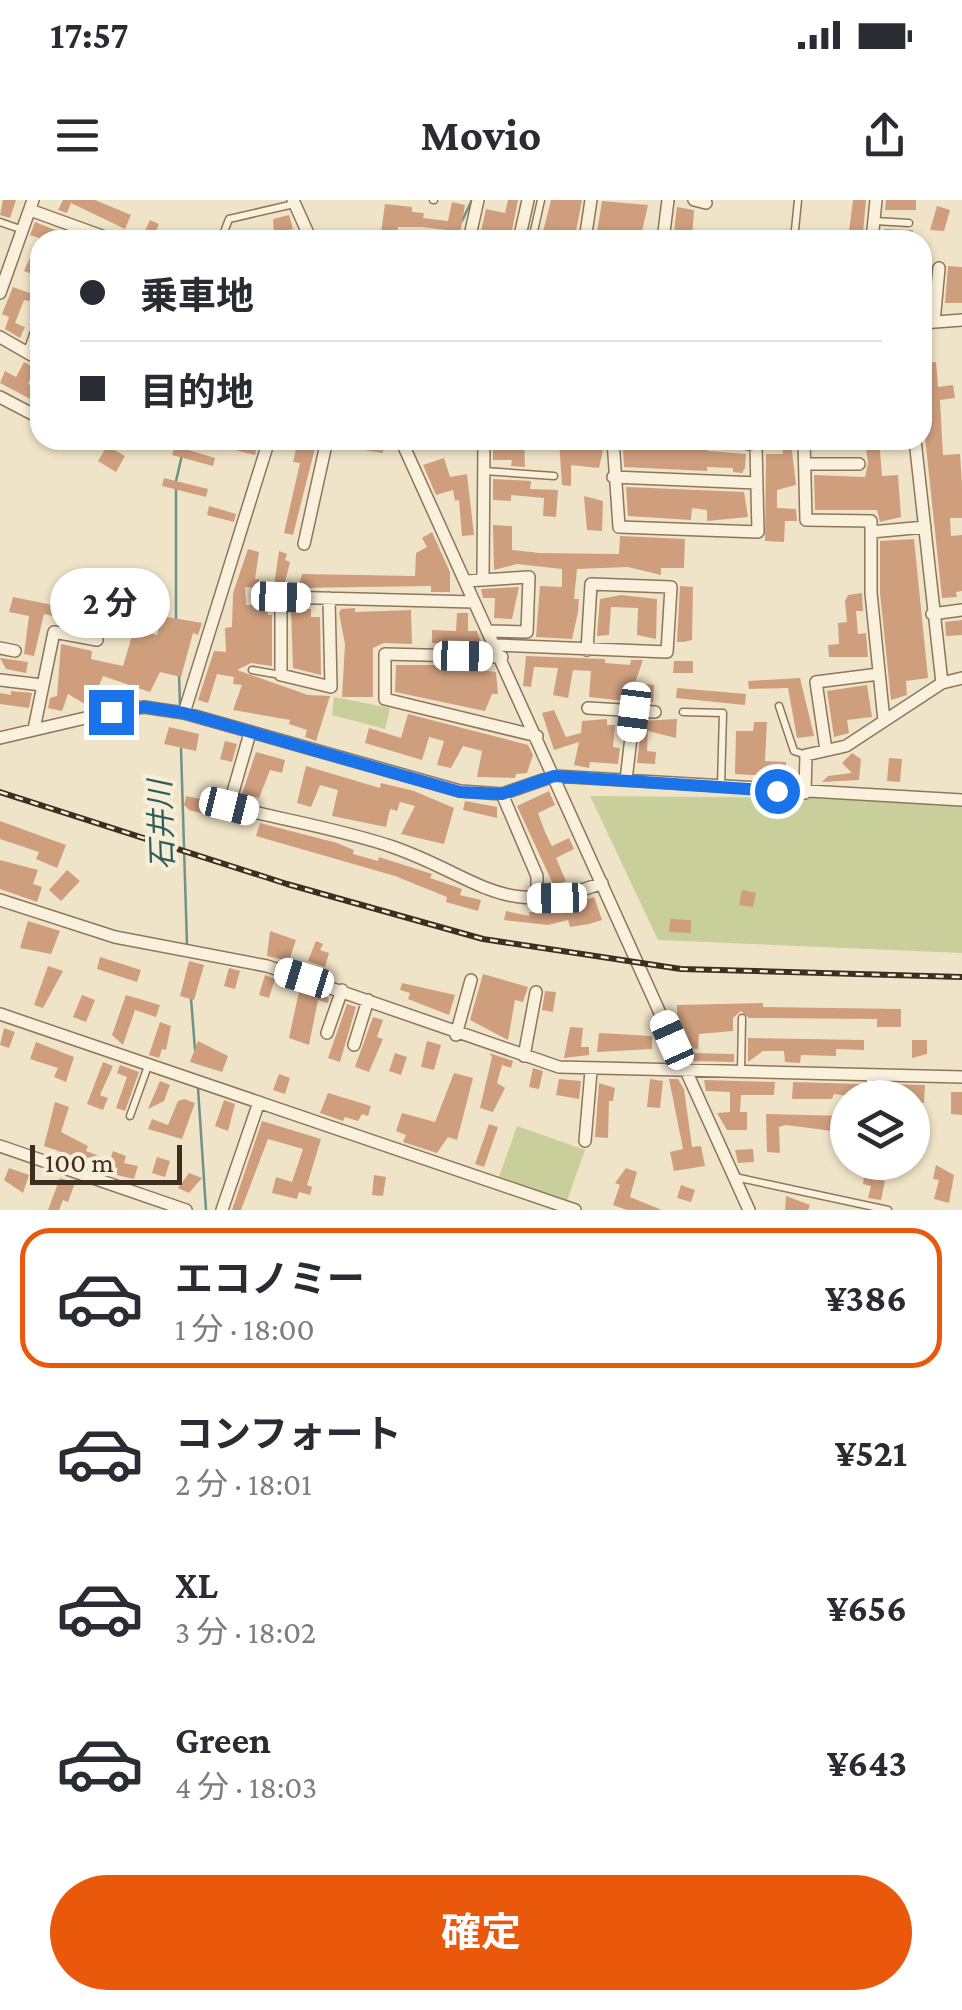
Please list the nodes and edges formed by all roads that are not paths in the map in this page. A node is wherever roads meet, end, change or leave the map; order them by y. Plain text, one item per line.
1 (478, 200) edge
2 (528, 200) edge
3 (541, 200) edge
4 (592, 200) edge
5 (668, 200) edge
6 (798, 200) edge
7 (876, 200) edge
8 (293, 202) edge
9 (31, 205) edge
10 (874, 221) junction
11 (0, 222) edge
12 (909, 222) dead end
13 (23, 230) junction
14 (90, 230) edge
15 (224, 230) edge
16 (306, 230) edge
17 (471, 230) edge
18 (521, 230) edge
19 (534, 230) edge
20 (586, 230) edge
21 (664, 230) edge
22 (795, 230) edge
23 (873, 230) edge
24 (939, 268) dead end
25 (0, 294) edge
26 (932, 302) edge
27 (962, 320) edge
28 (932, 322) edge
29 (0, 337) edge
30 (30, 354) edge
31 (0, 397) edge
32 (30, 413) edge
33 (265, 450) edge
34 (325, 450) edge
35 (406, 450) edge
36 (484, 450) edge
37 (614, 450) edge
38 (756, 450) edge
39 (804, 450) edge
40 (916, 450) edge
41 (805, 464) junction
42 (859, 464) dead end
43 (483, 471) junction
44 (554, 476) dead end
45 (613, 477) junction
46 (757, 484) junction
47 (924, 527) junction
48 (872, 532) junction
49 (304, 544) dead end
50 (483, 578) junction
51 (466, 581) junction
52 (329, 598) junction
53 (474, 602) junction
54 (962, 610) edge
55 (932, 614) junction
56 (488, 631) junction
57 (98, 640) dead end
58 (0, 648) edge
59 (587, 650) junction
60 (15, 651) dead end
61 (499, 651) junction
62 (252, 670) dead end
63 (879, 674) junction
64 (281, 676) junction
65 (962, 678) edge
66 (0, 680) edge
67 (942, 683) junction
68 (42, 685) junction
69 (779, 706) dead end
70 (588, 708) dead end
71 (634, 712) junction
72 (655, 712) dead end
73 (683, 712) dead end
74 (184, 713) junction
75 (884, 721) junction
76 (34, 729) junction
77 (250, 733) junction
78 (537, 736) junction
79 (0, 738) edge
80 (826, 750) junction
81 (806, 755) junction
82 (554, 776) junction
83 (626, 780) junction
84 (721, 788) junction
85 (805, 793) junction
86 (502, 794) junction
87 (962, 800) edge
88 (602, 883) junction
89 (537, 898) junction
90 (0, 900) edge
91 (471, 980) dead end
92 (342, 990) junction
93 (536, 992) dead end
94 (368, 1000) junction
95 (0, 1014) edge
96 (742, 1018) dead end
97 (327, 1033) dead end
98 (456, 1034) junction
99 (354, 1045) dead end
100 (524, 1056) junction
101 (148, 1064) junction
102 (591, 1071) junction
103 (687, 1073) junction
104 (741, 1074) junction
105 (870, 1076) junction
106 (962, 1077) edge
107 (870, 1080) edge
108 (259, 1102) junction
109 (130, 1116) dead end
110 (585, 1141) dead end
111 (0, 1146) edge
112 (734, 1177) junction
113 (526, 1194) junction
114 (186, 1210) edge
115 (222, 1210) edge
116 (521, 1210) edge
117 (575, 1210) edge
118 (749, 1210) edge
119 (888, 1210) edge

1 - 17 street
2 - 18 street
3 - 19 lane
4 - 20 street
5 - 21 street
6 - 22 lane
7 - 10 street
8 - 15 lane
8 - 16 street
9 - 13 street
9 - 14 street
10 - 12 lane
10 - 23 street
11 - 13 lane
13 - 25 street
24 - 26 street
27 - 28 street
29 - 30 street
31 - 32 street
33 - 74 street
34 - 49 street
35 - 51 street
36 - 43 street
37 - 45 street
38 - 46 street
39 - 41 street
40 - 47 street
41 - 42 street
41 - 48 street
43 - 44 lane
43 - 50 street
45 - 46 street
45 - 46 street
47 - 48 street
47 - 55 street
48 - 63 street
50 - 51 street
50 - 56 street
51 - 53 street
52 - 53 street
52 - 64 street
52 - 64 street
53 - 56 street
54 - 55 street
55 - 67 street
56 - 61 street
57 - 68 street
58 - 60 street
59 - 59 street
59 - 61 street
61 - 78 street
61 - 78 street
62 - 64 lane
63 - 75 street
63 - 80 street
65 - 67 street
66 - 68 street
67 - 75 street
68 - 76 street
69 - 81 lane
70 - 71 street
71 - 72 street
71 - 83 street
73 - 84 lane
74 - 76 street
74 - 77 street
75 - 80 street
76 - 79 street
77 - 86 street
77 - 89 street
78 - 82 street
80 - 81 street
81 - 85 street
82 - 83 street
82 - 86 street
82 - 88 street
83 - 84 street
84 - 85 street
85 - 87 street
86 - 89 street
88 - 89 street
88 - 103 street
90 - 92 street
91 - 98 street
92 - 94 street
92 - 97 street
93 - 100 street
94 - 98 street
94 - 99 street
95 - 101 street
96 - 104 lane
98 - 100 street
100 - 102 street
101 - 108 street
101 - 109 lane
102 - 103 street
102 - 110 street
103 - 104 street
103 - 112 street
104 - 105 street
105 - 106 street
105 - 107 lane
108 - 113 street
108 - 115 street
111 - 114 street
112 - 118 street
112 - 119 lane
113 - 116 street
113 - 117 street

